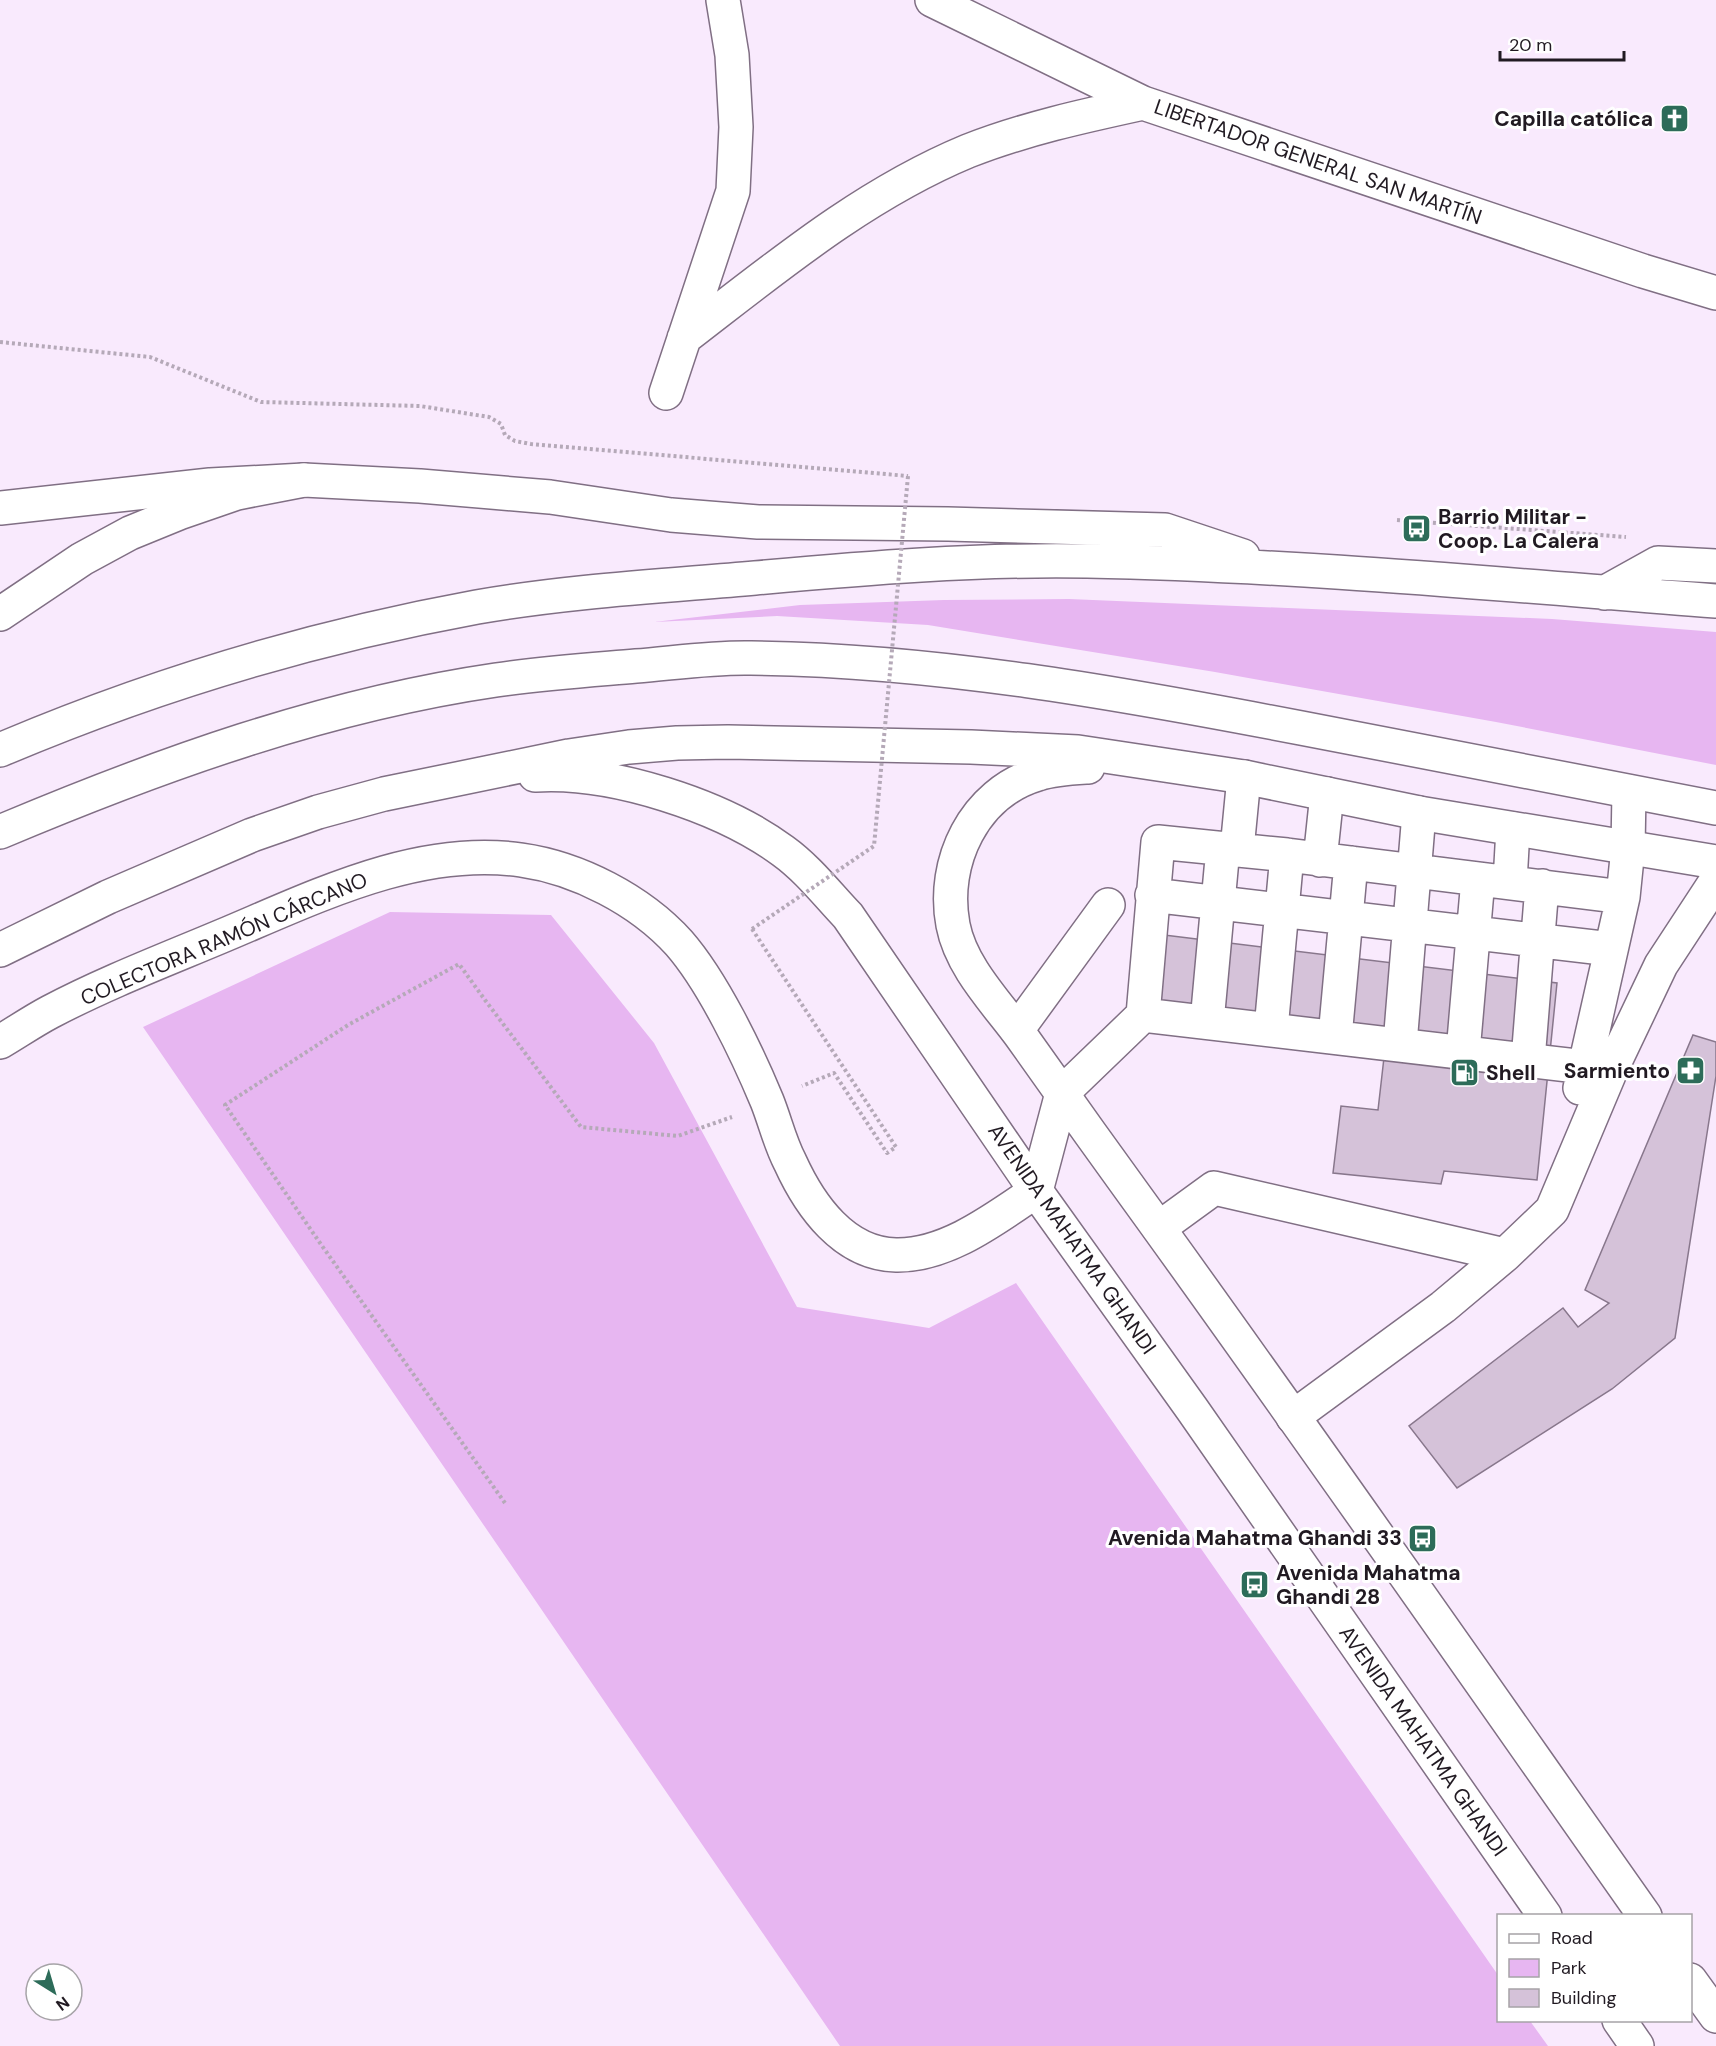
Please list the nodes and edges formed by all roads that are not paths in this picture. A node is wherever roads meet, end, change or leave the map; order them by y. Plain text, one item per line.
1 (723, 0) edge
2 (932, 0) edge
3 (1143, 103) junction
4 (1716, 293) edge
5 (684, 338) junction
6 (666, 393) dead end
7 (304, 480) junction
8 (0, 508) edge
9 (1716, 566) edge
10 (1282, 568) junction
11 (1604, 593) junction
12 (1716, 602) edge
13 (0, 614) edge
14 (0, 750) edge
15 (1164, 764) junction
16 (1244, 777) junction
17 (459, 780) junction
18 (1629, 792) junction
19 (1327, 794) junction
20 (1716, 808) edge
21 (1419, 813) junction
22 (1513, 829) junction
23 (0, 832) edge
24 (1629, 848) junction
25 (1230, 849) junction
26 (1287, 855) junction
27 (1335, 861) junction
28 (1716, 862) edge
29 (1414, 871) junction
30 (1494, 881) junction
31 (1716, 881) edge
32 (1542, 886) junction
33 (1152, 895) junction
34 (1623, 897) junction
35 (1218, 903) junction
36 (1108, 905) dead end
37 (1282, 911) junction
38 (1346, 918) junction
39 (1410, 926) junction
40 (1474, 933) junction
41 (1537, 940) junction
42 (0, 950) edge
43 (1611, 950) junction
44 (1143, 1015) junction
45 (1208, 1022) junction
46 (1271, 1029) junction
47 (1017, 1030) junction
48 (1335, 1037) junction
49 (0, 1042) edge
50 (1400, 1044) junction
51 (1463, 1052) junction
52 (1528, 1060) junction
53 (1598, 1069) junction
54 (1062, 1093) junction
55 (1036, 1191) junction
56 (1158, 1228) junction
57 (1505, 1255) junction
58 (1293, 1417) junction
59 (1544, 1914) edge
60 (1644, 1914) edge
61 (1692, 1983) edge
62 (1716, 2016) edge
63 (1620, 2022) edge
64 (1637, 2046) edge

1 - 5 main road
2 - 3 main road, LIBERTADOR GENERAL SAN MARTÍN
3 - 4 main road, LIBERTADOR GENERAL SAN MARTÍN
3 - 5 main road
5 - 6 main road
7 - 8 main road
7 - 10 main road
7 - 13 main road
9 - 11 main road
10 - 11 main road
10 - 14 main road
11 - 12 main road
15 - 16 main road
15 - 17 main road
15 - 47 main road
16 - 19 main road
16 - 25 main road
17 - 42 main road
17 - 55 main road, AVENIDA MAHATMA GHANDI
18 - 20 main road
18 - 23 main road
18 - 24 main road
19 - 21 main road
19 - 27 main road
21 - 22 main road
21 - 29 main road
22 - 24 main road
22 - 30 main road
24 - 28 main road
24 - 34 main road
25 - 26 main road
25 - 33 main road
25 - 35 main road
26 - 27 main road
26 - 37 main road
27 - 29 main road
27 - 38 main road
29 - 30 main road
29 - 39 main road
30 - 32 main road
30 - 40 main road
31 - 53 main road
32 - 34 main road
32 - 41 main road
33 - 35 main road
33 - 44 main road
34 - 43 main road
35 - 37 main road
35 - 45 main road
36 - 47 main road
37 - 38 main road
37 - 46 main road
38 - 39 main road
38 - 48 main road
39 - 40 main road
39 - 50 main road
40 - 41 main road
40 - 51 main road
41 - 43 main road
41 - 52 main road
43 - 53 main road
44 - 45 main road
44 - 54 main road
45 - 46 main road
46 - 48 main road
47 - 54 main road
48 - 50 main road
49 - 55 main road, COLECTORA RAMÓN CÁRCANO
50 - 51 main road
51 - 52 main road
52 - 53 main road
53 - 57 main road
54 - 55 main road
54 - 56 main road
55 - 59 main road, AVENIDA MAHATMA GHANDI
56 - 57 main road
56 - 58 main road
57 - 58 main road
58 - 60 main road
61 - 62 main road
63 - 64 main road

